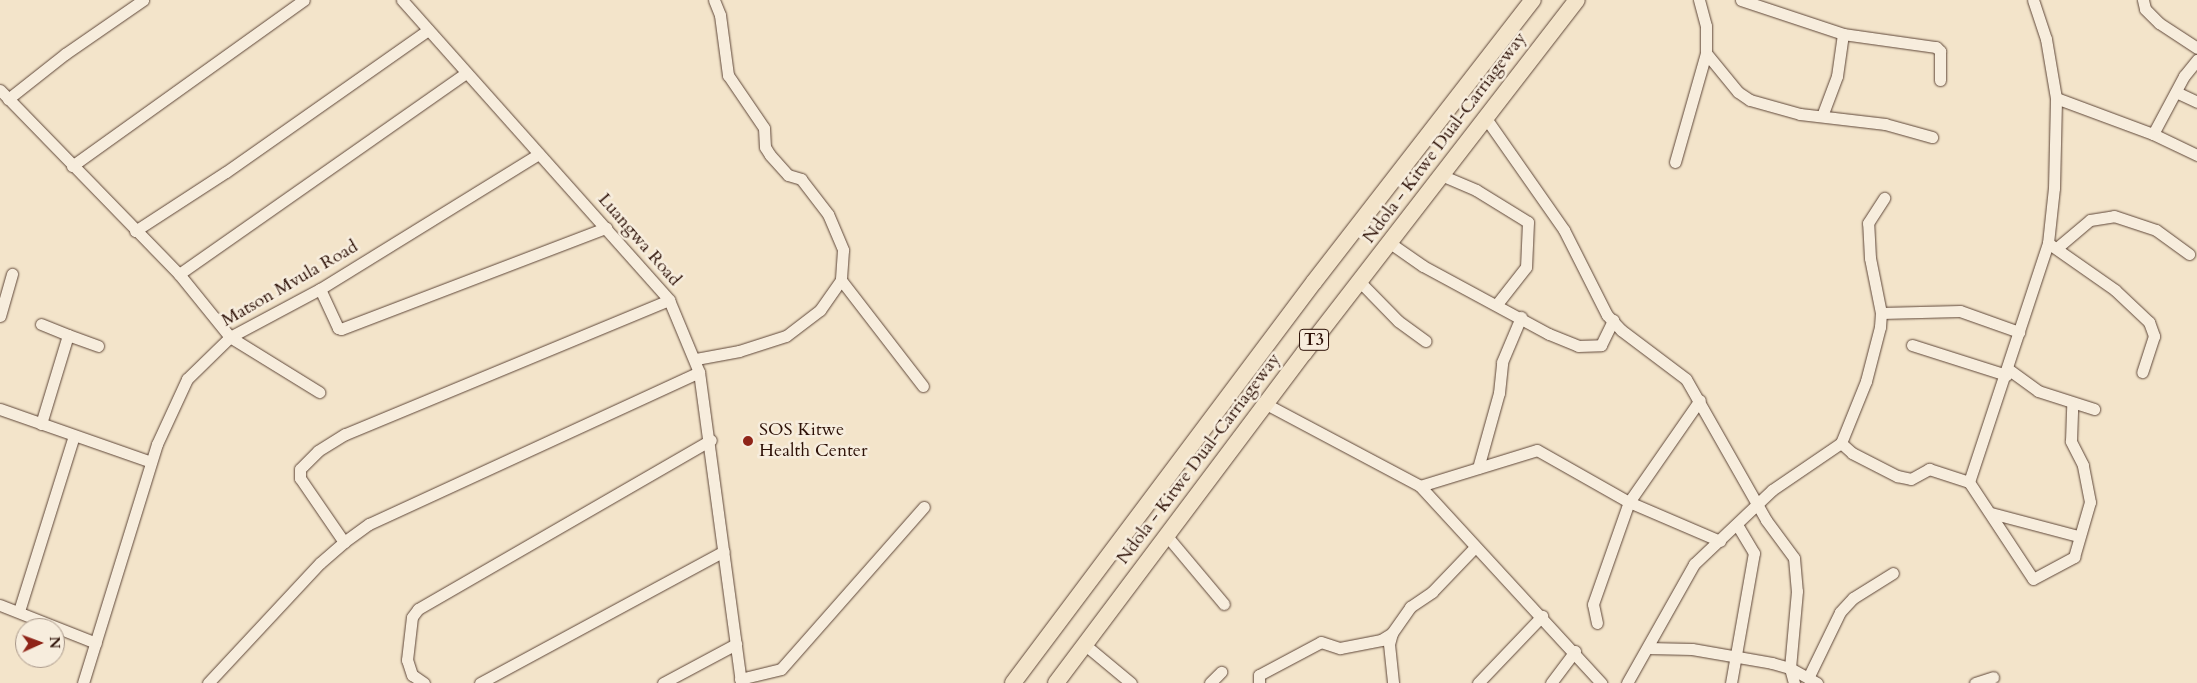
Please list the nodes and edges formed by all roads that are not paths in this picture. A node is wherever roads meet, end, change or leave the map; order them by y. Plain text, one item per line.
1 (143, 0) edge
2 (304, 0) edge
3 (402, 0) edge
4 (714, 0) edge
5 (1533, 0) edge
6 (1576, 0) edge
7 (1699, 0) edge
8 (1741, 0) edge
9 (2033, 0) edge
10 (2143, 0) edge
11 (428, 30) junction
12 (1843, 34) junction
13 (2197, 48) edge
14 (1706, 53) junction
15 (2197, 60) edge
16 (466, 73) junction
17 (1940, 80) dead end
18 (0, 90) edge
19 (2176, 92) junction
20 (2056, 98) junction
21 (8, 99) junction
22 (2197, 102) edge
23 (1822, 116) junction
24 (1485, 117) junction
25 (2153, 134) junction
26 (1932, 137) dead end
27 (539, 154) junction
28 (2197, 155) edge
29 (1675, 162) dead end
30 (72, 166) junction
31 (1441, 175) junction
32 (1884, 198) dead end
33 (606, 228) junction
34 (135, 231) junction
35 (1390, 243) junction
36 (2053, 245) junction
37 (2189, 254) dead end
38 (12, 274) dead end
39 (179, 274) junction
40 (841, 280) junction
41 (1360, 282) junction
42 (320, 289) junction
43 (670, 300) junction
44 (1497, 304) junction
45 (1881, 313) junction
46 (0, 316) edge
47 (1521, 317) junction
48 (1613, 320) junction
49 (41, 324) dead end
50 (2019, 332) junction
51 (68, 335) junction
52 (230, 337) junction
53 (1426, 341) dead end
54 (1912, 344) dead end
55 (98, 346) dead end
56 (696, 359) junction
57 (700, 372) junction
58 (2007, 372) junction
59 (2142, 372) dead end
60 (923, 386) dead end
61 (319, 392) dead end
62 (1700, 400) junction
63 (2072, 403) junction
64 (1266, 404) junction
65 (2094, 409) dead end
66 (1, 411) edge
67 (41, 424) junction
68 (74, 436) junction
69 (711, 440) junction
70 (1840, 443) junction
71 (151, 462) junction
72 (1478, 468) junction
73 (1969, 482) junction
74 (1420, 486) junction
75 (1629, 502) junction
76 (1757, 503) junction
77 (924, 507) dead end
78 (1991, 513) junction
79 (1738, 526) junction
80 (1166, 535) junction
81 (2078, 536) junction
82 (1720, 541) junction
83 (344, 542) junction
84 (1475, 547) junction
85 (724, 551) junction
86 (1893, 573) dead end
87 (1224, 604) dead end
88 (0, 605) edge
89 (19, 612) junction
90 (1542, 616) junction
91 (1597, 623) dead end
92 (1392, 633) junction
93 (96, 643) junction
94 (736, 644) junction
95 (1084, 644) junction
96 (1648, 648) junction
97 (1575, 651) junction
98 (1735, 656) junction
99 (1790, 668) junction
100 (1221, 672) dead end
101 (1992, 677) dead end
102 (741, 681) edge
103 (1812, 681) edge
104 (83, 683) edge
105 (208, 683) edge
106 (424, 683) edge
107 (480, 683) edge
108 (663, 683) edge
109 (1013, 683) edge
110 (1056, 683) edge
111 (1131, 683) edge
112 (1210, 683) edge
113 (1259, 683) edge
114 (1393, 683) edge
115 (1478, 683) edge
116 (1551, 683) edge
117 (1601, 683) edge
118 (1627, 683) edge
119 (1732, 683) edge
120 (1794, 683) edge
121 (1975, 683) edge

1 - 21 street
2 - 30 street
3 - 11 street, Luangwa Road
4 - 40 street
5 - 109 highway, Ndola - Kitwe Dual-Carriageway / T3
6 - 24 highway, Ndola - Kitwe Dual-Carriageway / T3
7 - 14 street
8 - 12 street
9 - 20 street
10 - 13 street
11 - 16 street, Luangwa Road
11 - 34 street
12 - 17 street
12 - 23 street
14 - 23 street
14 - 29 street
15 - 19 street
16 - 27 street, Luangwa Road
16 - 39 street
18 - 21 street
19 - 22 street
19 - 25 street
20 - 25 street
20 - 36 street
21 - 30 street
23 - 26 street
24 - 31 highway, Ndola - Kitwe Dual-Carriageway / T3
24 - 48 street
25 - 28 street
27 - 33 street, Luangwa Road
27 - 42 street, Matson Mvula Road
30 - 34 street
31 - 35 highway, Ndola - Kitwe Dual-Carriageway / T3
31 - 44 street
32 - 45 street
33 - 42 street
33 - 43 street, Luangwa Road
34 - 39 street
35 - 41 highway, Ndola - Kitwe Dual-Carriageway / T3
35 - 44 street
36 - 37 street
36 - 50 street
36 - 59 street
38 - 46 street
39 - 52 street
40 - 56 street
40 - 60 street
41 - 53 street
41 - 64 highway, Ndola - Kitwe Dual-Carriageway / T3
42 - 52 street, Matson Mvula Road
43 - 56 street, Luangwa Road
43 - 83 street
44 - 47 street
45 - 50 street
45 - 70 street
47 - 48 street
47 - 72 street
48 - 62 street
49 - 51 street
50 - 58 street
51 - 55 street
51 - 67 street
52 - 61 street
52 - 71 street, Matson Mvula Road
54 - 58 street
56 - 57 street, Luangwa Road
57 - 69 street, Luangwa Road
57 - 83 street
58 - 63 street
58 - 73 street
62 - 75 street
62 - 76 street
63 - 65 street
63 - 81 street
64 - 74 street
64 - 80 highway, Ndola - Kitwe Dual-Carriageway / T3
66 - 67 street
67 - 68 street
68 - 71 street
68 - 89 street
69 - 85 street, Luangwa Road
69 - 106 street
70 - 73 street
70 - 76 street
71 - 93 street, Matson Mvula Road
72 - 74 street
72 - 75 street
73 - 78 street
74 - 84 street
75 - 82 street
75 - 91 street
76 - 79 street
76 - 99 street
77 - 102 street
78 - 81 street
78 - 81 street
79 - 82 street
79 - 98 street
80 - 87 street
80 - 95 highway, Ndola - Kitwe Dual-Carriageway / T3
82 - 96 street
83 - 105 street
84 - 90 street
84 - 92 street
85 - 94 street, Luangwa Road
85 - 107 street
86 - 103 street
88 - 89 street
89 - 93 street
90 - 97 street
90 - 115 street
92 - 113 street
92 - 114 street
93 - 104 street, Matson Mvula Road
94 - 102 street, Luangwa Road
94 - 108 street
95 - 110 highway, Ndola - Kitwe Dual-Carriageway / T3
95 - 111 street
96 - 98 street
96 - 118 street
97 - 116 street
97 - 117 street
98 - 99 street
98 - 119 street
99 - 103 street
99 - 120 street
100 - 112 street
101 - 121 street

